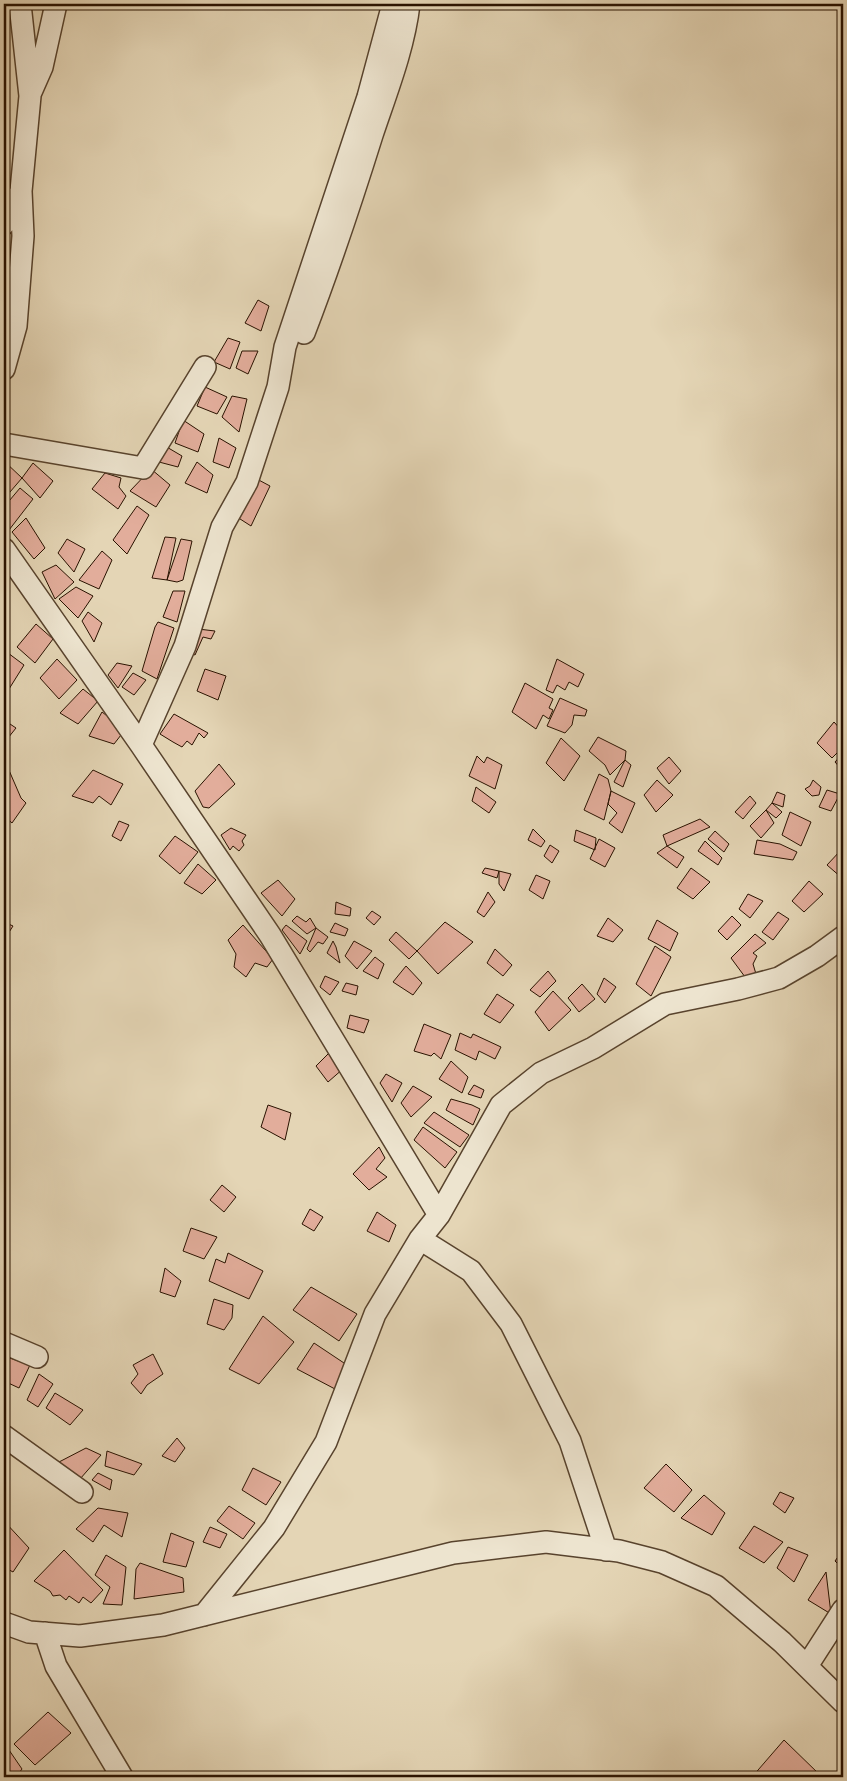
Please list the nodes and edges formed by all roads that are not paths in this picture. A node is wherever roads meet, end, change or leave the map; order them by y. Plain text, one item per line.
1 (20, 4) edge
2 (56, 4) edge
3 (393, 4) edge
4 (409, 4) edge
5 (30, 96) junction
6 (22, 191) junction
7 (4, 224) edge
8 (10, 318) edge
9 (205, 367) dead end
10 (4, 369) edge
11 (278, 387) junction
12 (4, 444) edge
13 (4, 549) edge
14 (141, 745) junction
15 (843, 937) edge
16 (438, 1215) junction
17 (420, 1239) junction
18 (4, 1343) edge
19 (37, 1358) dead end
20 (4, 1436) edge
21 (82, 1492) dead end
22 (606, 1550) junction
23 (843, 1610) edge
24 (204, 1615) junction
25 (4, 1623) edge
26 (45, 1633) junction
27 (807, 1666) junction
28 (843, 1702) edge
29 (122, 1777) edge

1 - 5 street
2 - 5 street
3 - 11 street
4 - 11 street
5 - 6 street
6 - 7 street
6 - 8 street
8 - 10 street
9 - 12 street
11 - 14 street
13 - 14 street
14 - 16 street
15 - 16 street
16 - 17 street
17 - 22 street
17 - 24 street
18 - 19 street
20 - 21 street
22 - 24 street
22 - 27 street
23 - 27 street
24 - 26 street
25 - 26 street
26 - 29 street
27 - 28 street

